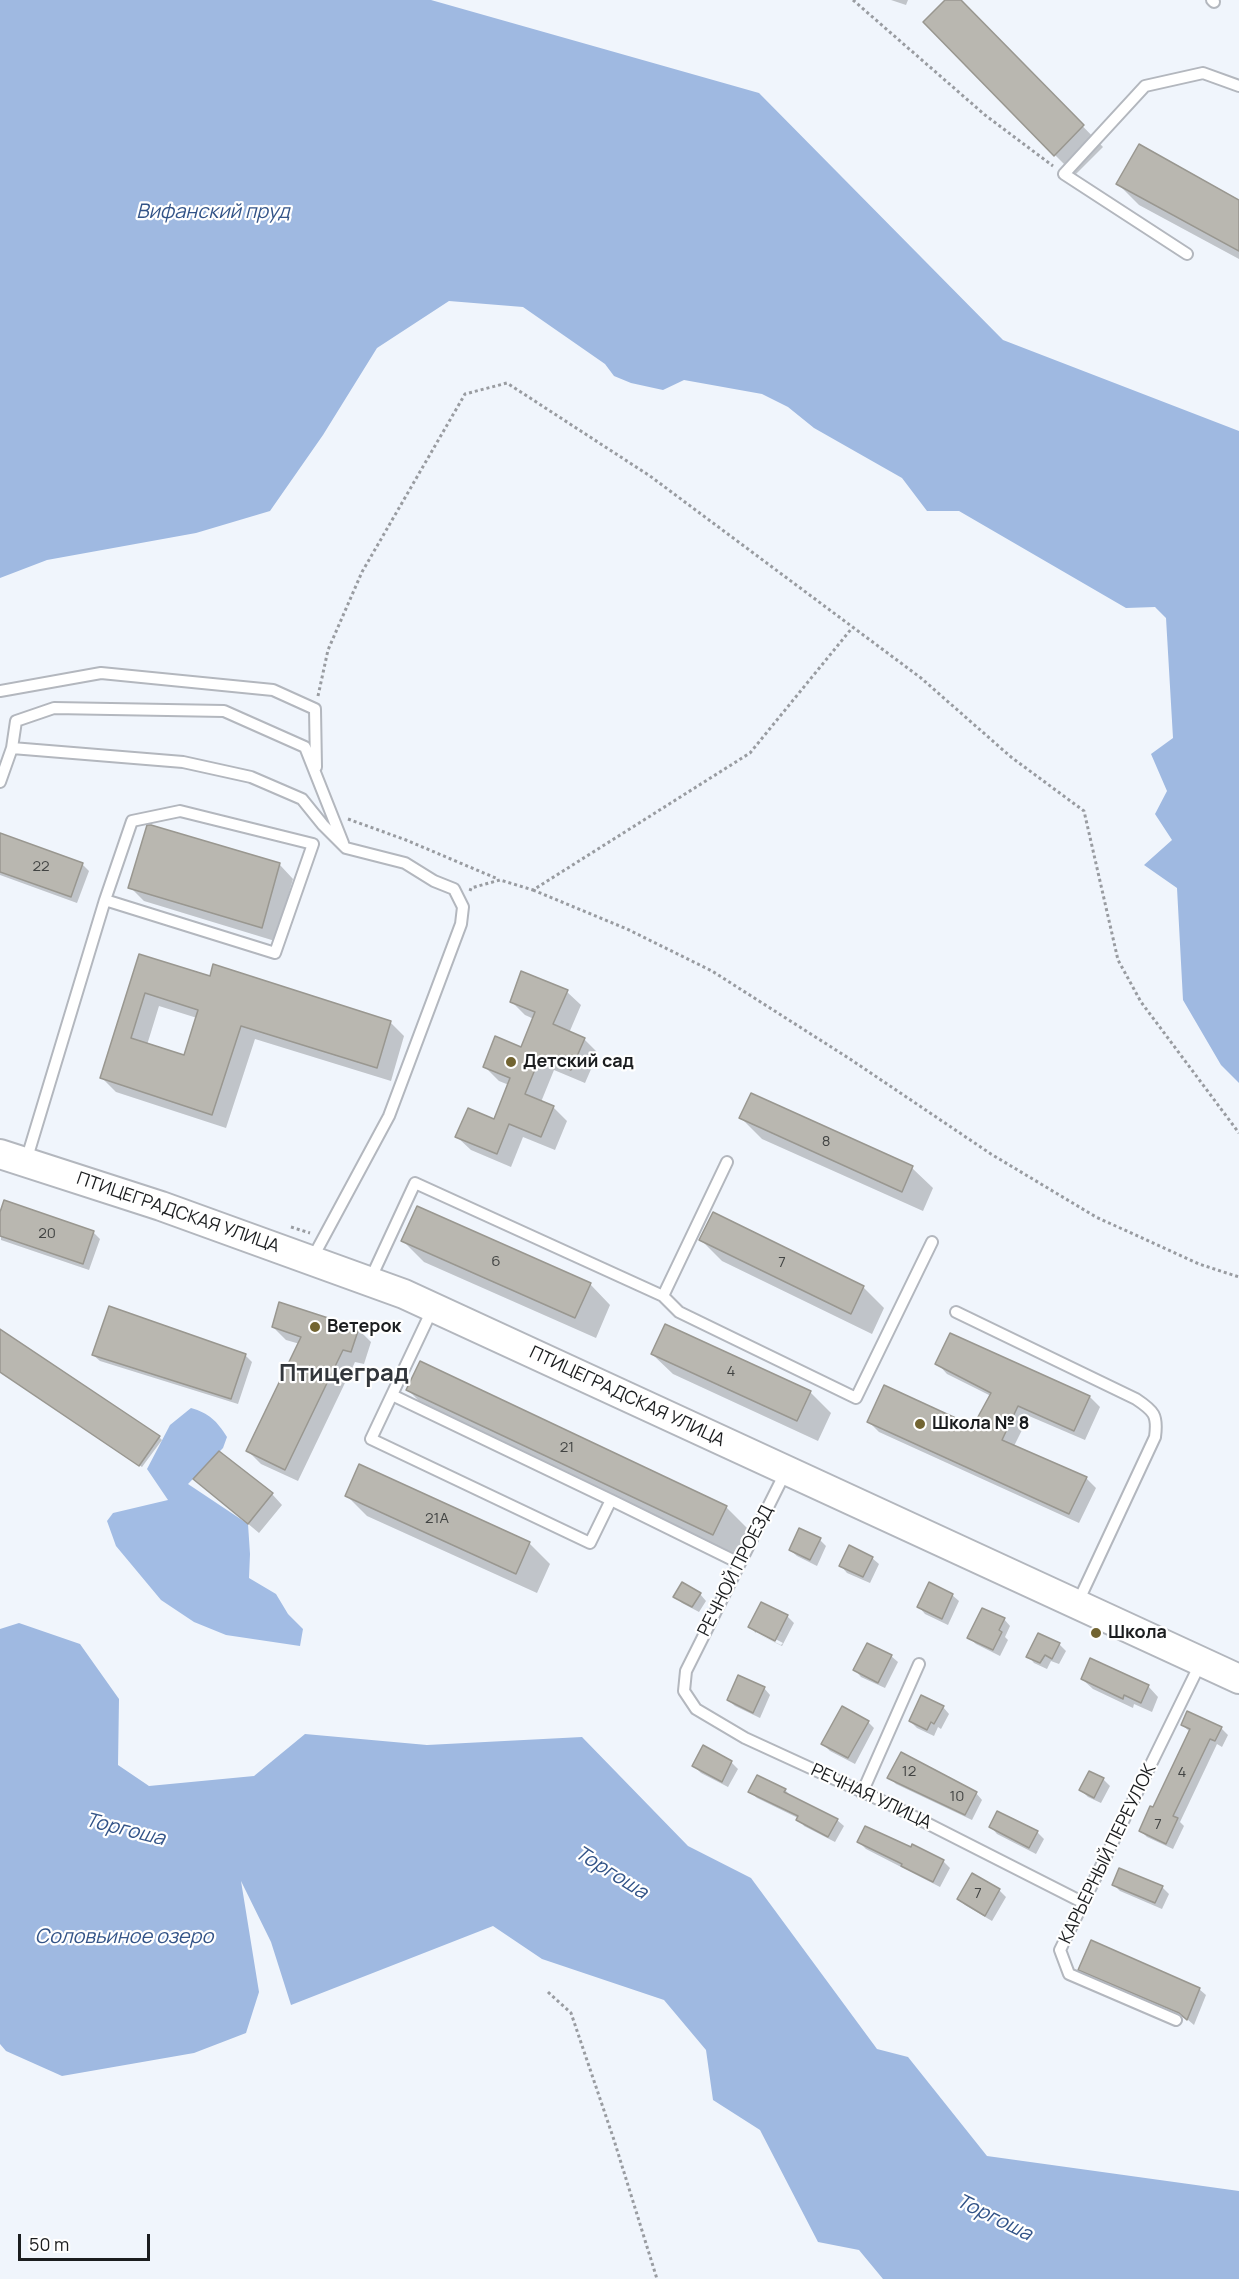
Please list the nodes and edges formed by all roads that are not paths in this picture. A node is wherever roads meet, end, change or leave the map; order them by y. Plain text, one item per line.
1 (1239, 86) edge
2 (1187, 254) dead end
3 (0, 691) edge
4 (12, 748) junction
5 (316, 774) junction
6 (0, 782) edge
7 (346, 848) junction
8 (105, 900) junction
9 (13, 1158) edge
10 (727, 1162) dead end
11 (932, 1242) dead end
12 (312, 1259) junction
13 (370, 1280) junction
14 (663, 1296) junction
15 (433, 1307) junction
16 (956, 1312) dead end
17 (392, 1395) junction
18 (786, 1471) junction
19 (611, 1500) junction
20 (739, 1563) junction
21 (1077, 1605) junction
22 (1201, 1662) junction
23 (919, 1664) dead end
24 (686, 1671) joint
25 (1239, 1679) edge
26 (862, 1793) junction
27 (1084, 1904) junction
28 (1176, 2020) dead end

1 - 2 lane
3 - 5 lane
4 - 5 lane
4 - 6 lane
4 - 7 lane
5 - 7 lane
7 - 12 lane
8 - 8 lane
8 - 9 lane
9 - 12 street, ПТИЦЕГРАДСКАЯ УЛИЦА
10 - 14 lane
11 - 14 lane
12 - 13 street, ПТИЦЕГРАДСКАЯ УЛИЦА
13 - 14 lane
13 - 15 street, ПТИЦЕГРАДСКАЯ УЛИЦА
15 - 17 lane
15 - 18 street, ПТИЦЕГРАДСКАЯ УЛИЦА
16 - 21 lane
17 - 19 lane
17 - 19 lane
18 - 20 lane, РЕЧНОЙ ПРОЕЗД
18 - 21 street, ПТИЦЕГРАДСКАЯ УЛИЦА
19 - 20 lane
20 - 24 lane, РЕЧНОЙ ПРОЕЗД
21 - 22 street, ПТИЦЕГРАДСКАЯ УЛИЦА
22 - 25 street, ПТИЦЕГРАДСКАЯ УЛИЦА
22 - 27 lane, КАРЬЕРНЫЙ ПЕРЕУЛОК
23 - 26 lane
24 - 26 lane, РЕЧНАЯ УЛИЦА
26 - 27 lane, РЕЧНАЯ УЛИЦА
27 - 28 lane, КАРЬЕРНЫЙ ПЕРЕУЛОК

